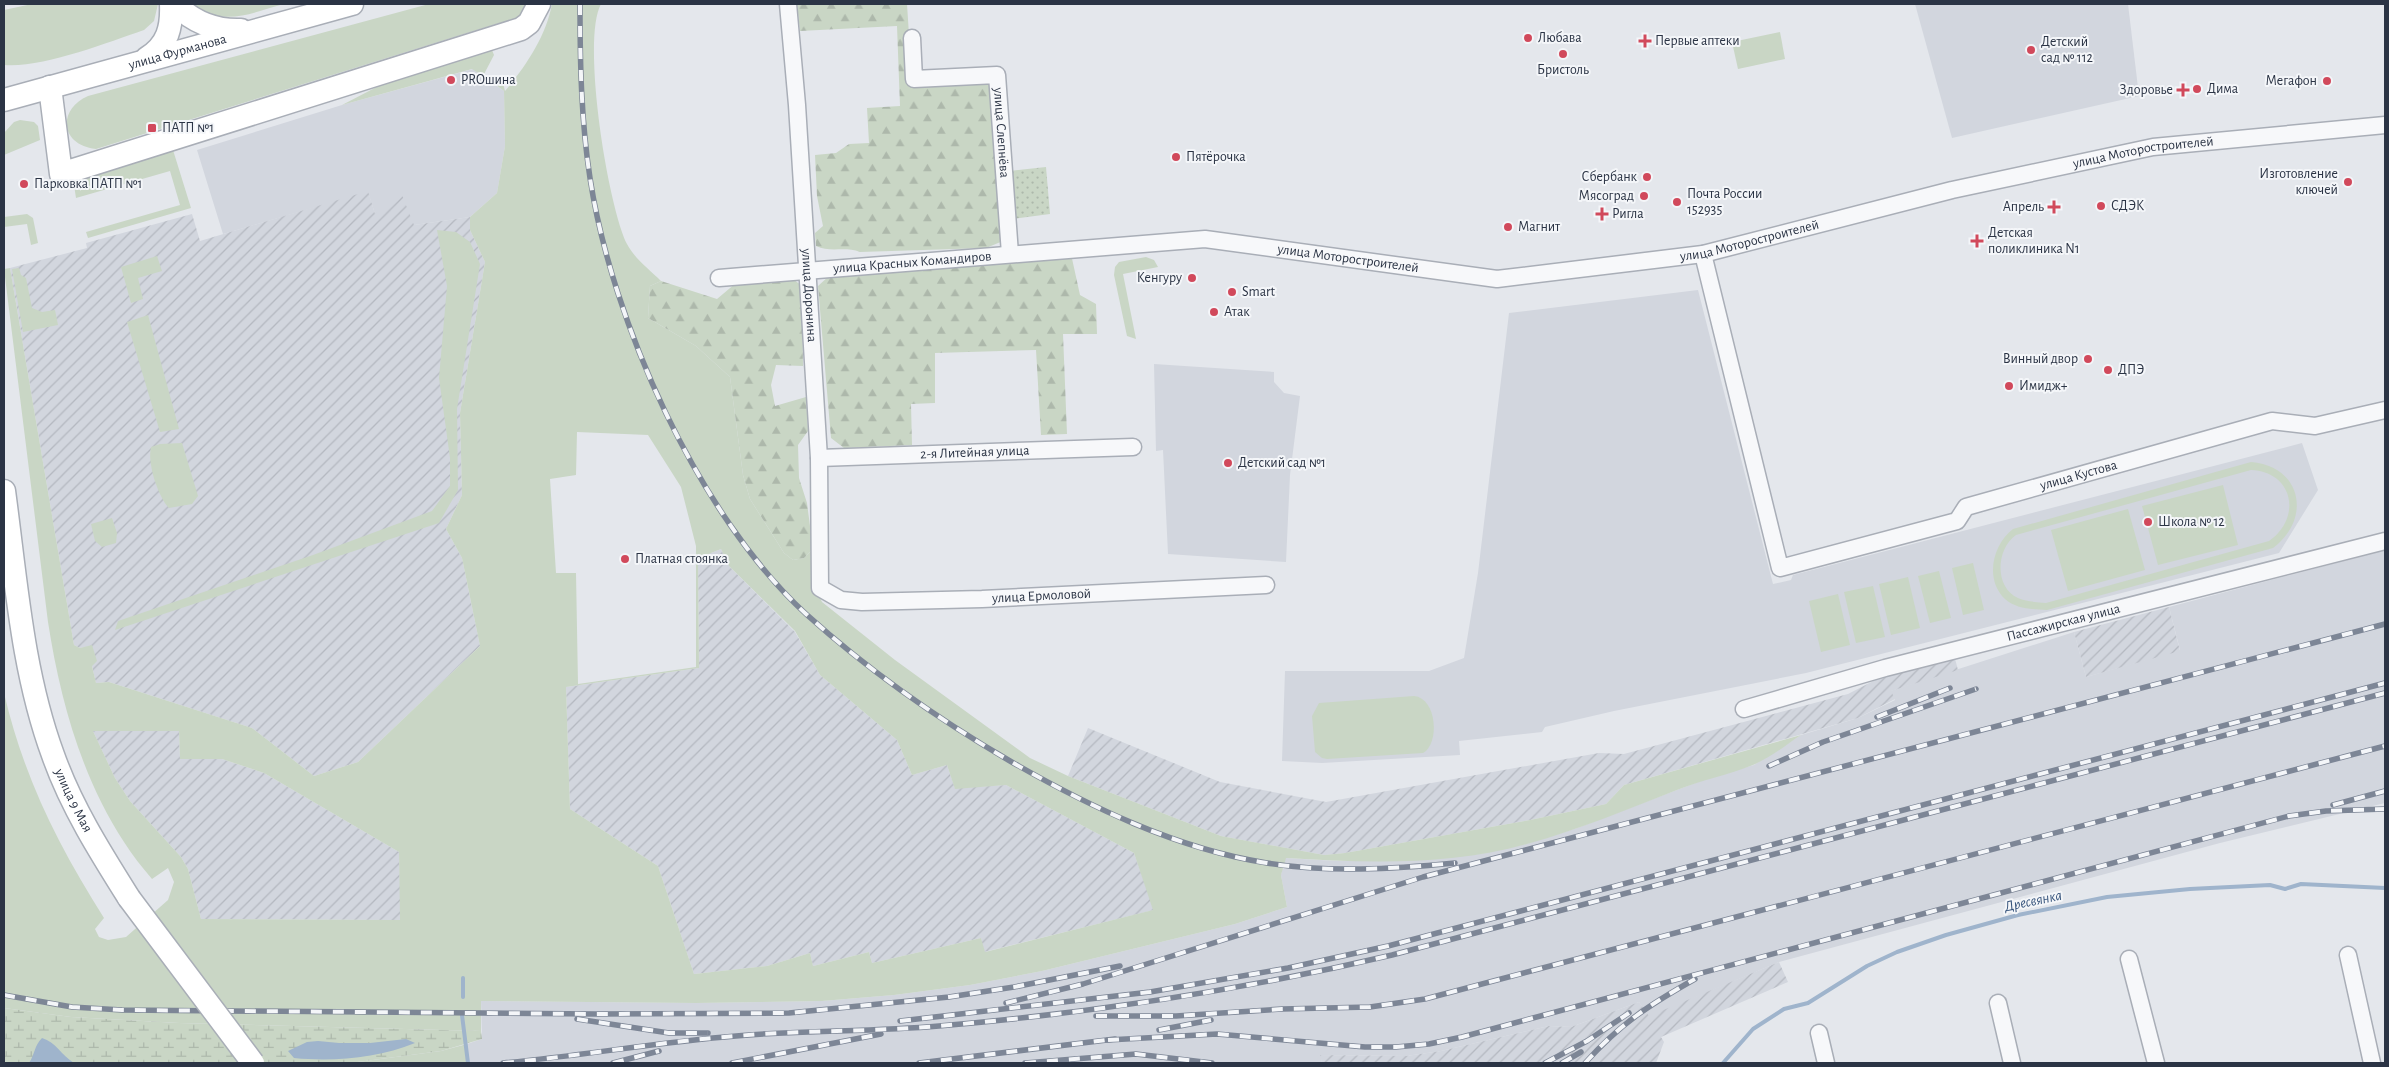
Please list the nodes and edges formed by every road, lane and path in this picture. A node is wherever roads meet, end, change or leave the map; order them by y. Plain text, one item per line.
1 (171, 4) edge
2 (175, 4) edge
3 (352, 4) edge
4 (539, 4) edge
5 (788, 4) edge
6 (259, 29) junction
7 (912, 38) dead end
8 (140, 61) junction
9 (50, 87) junction
10 (4, 100) edge
11 (2385, 125) edge
12 (1106, 246) joint
13 (1010, 254) junction
14 (1703, 254) junction
15 (808, 271) junction
16 (719, 278) dead end
17 (2385, 410) edge
18 (1133, 446) dead end
19 (818, 458) junction
20 (4, 491) edge
21 (2385, 541) edge
22 (1266, 585) dead end
23 (820, 588) joint
24 (1744, 709) dead end
25 (2348, 955) dead end
26 (2129, 959) dead end
27 (1998, 1003) dead end
28 (1819, 1033) dead end
29 (253, 1063) edge
30 (1826, 1063) edge
31 (2012, 1063) edge
32 (2156, 1063) edge
33 (2372, 1063) edge

1 - 8 main road
2 - 6 main road
3 - 6 main road, улица Фурманова
4 - 9 main road
5 - 15 street, улица Доронина
6 - 8 main road, улица Фурманова
7 - 13 street, улица Слепнёва
8 - 9 main road, улица Фурманова
9 - 10 main road, улица Фурманова
11 - 14 street, улица Моторостроителей
12 - 13 street, улица Красных Командиров
12 - 14 street, улица Моторостроителей
13 - 15 street, улица Красных Командиров
14 - 17 street, улица Кустова
15 - 16 street, улица Красных Командиров
15 - 19 street, улица Доронина
18 - 19 street, 2-я Литейная улица
19 - 23 street, улица Доронина
20 - 29 main road, улица 9 Мая, bridge
21 - 24 street, Пассажирская улица
22 - 23 street, улица Ермоловой
25 - 33 street
26 - 32 street
27 - 31 street
28 - 30 street

